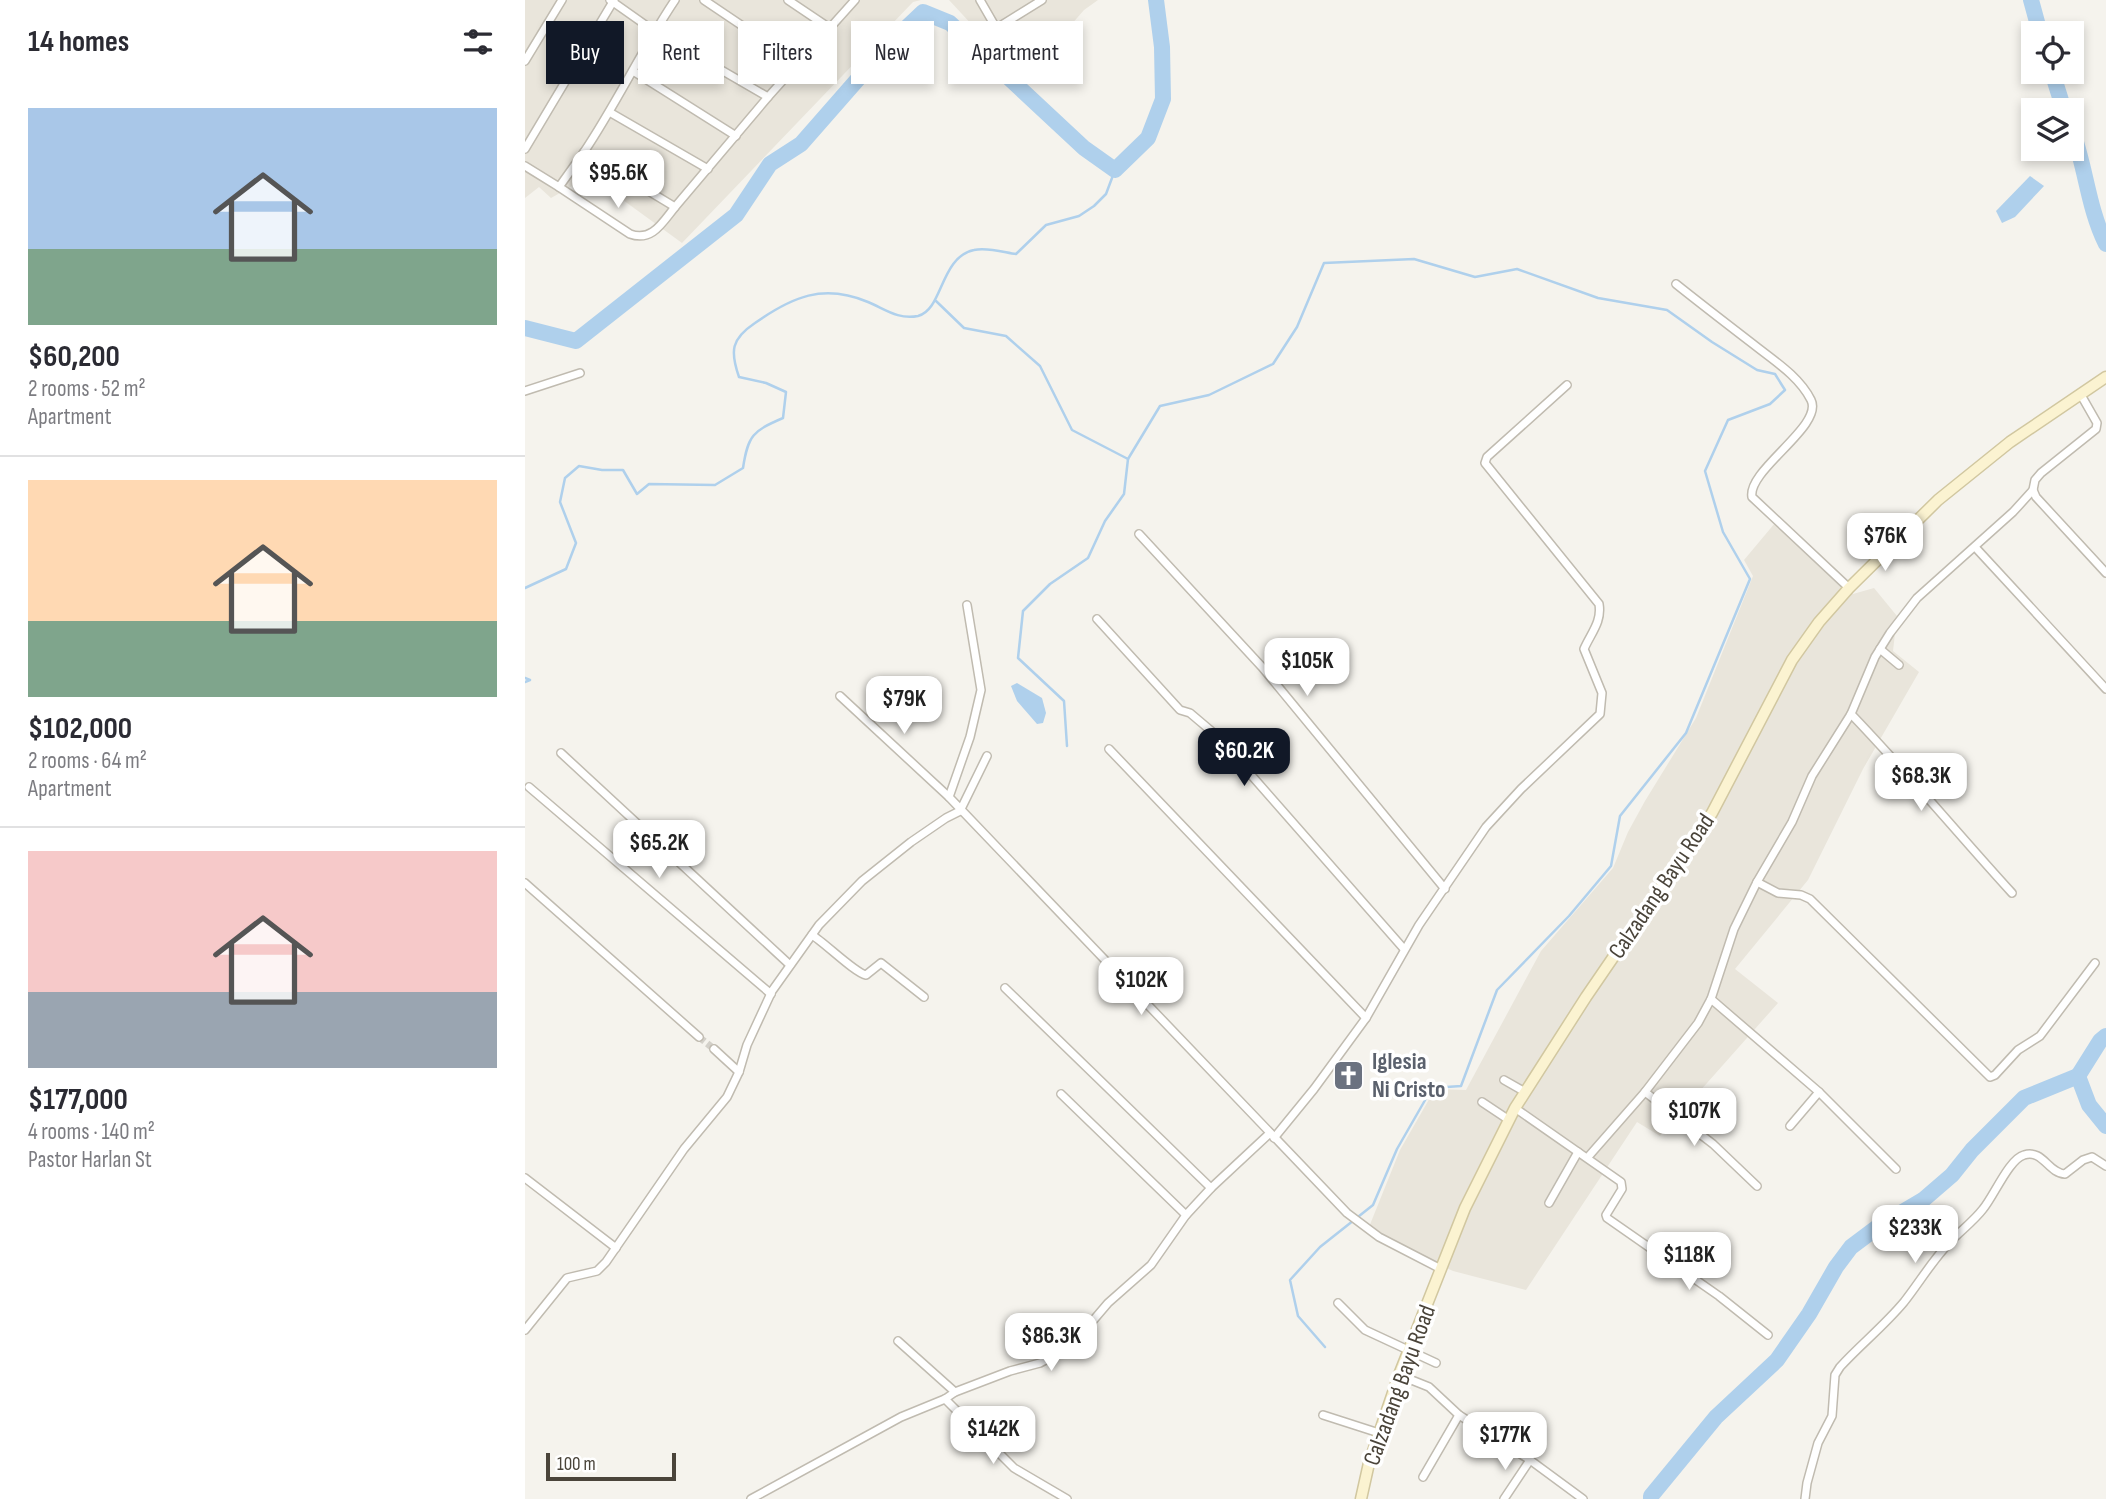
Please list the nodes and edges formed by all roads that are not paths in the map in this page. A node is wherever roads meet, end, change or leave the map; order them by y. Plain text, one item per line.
1 (562, 0) edge
2 (675, 0) edge
3 (704, 0) edge
4 (787, 0) edge
5 (855, 0) edge
6 (980, 0) edge
7 (1042, 0) edge
8 (612, 1) edge
9 (641, 21) edge
10 (661, 21) edge
11 (819, 21) edge
12 (993, 21) edge
13 (1008, 21) edge
14 (837, 22) edge
15 (738, 23) edge
16 (525, 61) edge
17 (638, 62) edge
18 (633, 71) junction
19 (724, 71) edge
20 (780, 84) edge
21 (768, 97) junction
22 (611, 113) junction
23 (736, 136) junction
24 (525, 149) edge
25 (584, 152) junction
26 (525, 166) edge
27 (708, 169) junction
28 (559, 187) junction
29 (675, 207) junction
30 (1676, 284) dead end
31 (580, 373) dead end
32 (2106, 377) edge
33 (1567, 385) dead end
34 (525, 391) edge
35 (2081, 395) junction
36 (2033, 491) junction
37 (1139, 534) dead end
38 (1975, 547) junction
39 (2106, 573) edge
40 (1849, 588) junction
41 (967, 605) dead end
42 (1097, 619) dead end
43 (1880, 649) junction
44 (1899, 665) dead end
45 (2106, 689) edge
46 (839, 696) dead end
47 (1851, 714) junction
48 (1109, 750) dead end
49 (561, 753) dead end
50 (987, 756) dead end
51 (530, 787) dead end
52 (949, 797) junction
53 (960, 811) junction
54 (1757, 882) junction
55 (525, 883) edge
56 (1445, 888) junction
57 (2012, 893) dead end
58 (812, 934) junction
59 (1405, 949) junction
60 (2095, 963) dead end
61 (790, 965) junction
62 (1005, 988) dead end
63 (771, 994) junction
64 (923, 997) dead end
65 (1711, 999) junction
66 (1366, 1018) junction
67 (699, 1037) tunnel mouth
68 (714, 1049) tunnel mouth
69 (739, 1072) junction
70 (1504, 1080) dead end
71 (1525, 1092) junction
72 (1645, 1092) junction
73 (1819, 1092) junction
74 (1061, 1094) dead end
75 (1482, 1102) dead end
76 (1515, 1108) junction
77 (1509, 1120) junction
78 (1790, 1126) dead end
79 (1272, 1135) junction
80 (1578, 1152) junction
81 (1588, 1157) junction
82 (2106, 1166) edge
83 (1896, 1169) dead end
84 (525, 1178) edge
85 (1757, 1186) dead end
86 (1211, 1188) junction
87 (1549, 1203) dead end
88 (1186, 1215) junction
89 (616, 1248) junction
90 (1441, 1269) junction
91 (1338, 1303) dead end
92 (525, 1330) edge
93 (1768, 1335) dead end
94 (898, 1341) dead end
95 (1410, 1350) junction
96 (1436, 1363) dead end
97 (1399, 1375) junction
98 (955, 1392) junction
99 (945, 1399) junction
100 (1323, 1415) dead end
101 (1459, 1415) junction
102 (1379, 1433) junction
103 (1530, 1460) junction
104 (1423, 1477) dead end
105 (751, 1499) edge
106 (1067, 1499) edge
107 (1361, 1499) edge
108 (1504, 1499) edge
109 (1583, 1499) edge
110 (1805, 1499) edge

1 - 16 street
2 - 10 street
3 - 15 street
4 - 11 street
5 - 14 street
6 - 12 street
7 - 13 street
8 - 9 street
8 - 24 street
17 - 18 street
18 - 22 street
18 - 23 street
19 - 21 street
20 - 21 street
21 - 23 street
22 - 25 street
22 - 27 street
23 - 27 street
25 - 28 street
25 - 29 street
26 - 28 street
27 - 29 street
28 - 29 street
30 - 40 street
31 - 34 street
32 - 35 street, Calzadang Bayu Road
33 - 56 street
35 - 36 street
35 - 40 street, Calzadang Bayu Road
36 - 38 street
36 - 39 street
37 - 56 street
38 - 43 street
38 - 45 street
40 - 71 street, Calzadang Bayu Road
41 - 52 street
42 - 59 street
43 - 44 street
43 - 47 street
46 - 52 street
47 - 54 street
47 - 57 street
48 - 66 street
49 - 61 street
50 - 53 street
51 - 63 street
52 - 53 street
53 - 58 street
53 - 79 street
54 - 60 street
54 - 65 street
55 - 67 street
56 - 59 street
58 - 61 street
58 - 64 street
59 - 66 street
61 - 63 street
62 - 86 street
63 - 69 street
65 - 72 street
65 - 73 street
66 - 79 street
68 - 69 street
69 - 89 street
70 - 71 street
71 - 76 street, Calzadang Bayu Road
72 - 81 street
72 - 85 street
73 - 78 street
73 - 83 street
74 - 88 street
75 - 77 street
76 - 77 street, Calzadang Bayu Road
76 - 80 street
77 - 90 street, Calzadang Bayu Road
79 - 86 street
79 - 90 street
80 - 81 street
80 - 87 street
81 - 93 street
82 - 110 street
84 - 89 street
86 - 88 street
88 - 98 street
89 - 92 street
90 - 95 street, Calzadang Bayu Road
91 - 95 street
94 - 98 street
95 - 96 street
95 - 97 street, Calzadang Bayu Road
97 - 101 street
97 - 102 street, Calzadang Bayu Road
98 - 99 street
99 - 105 street
99 - 106 street
100 - 102 street
101 - 103 street
101 - 104 street
102 - 107 street, Calzadang Bayu Road
103 - 108 street
103 - 109 street

